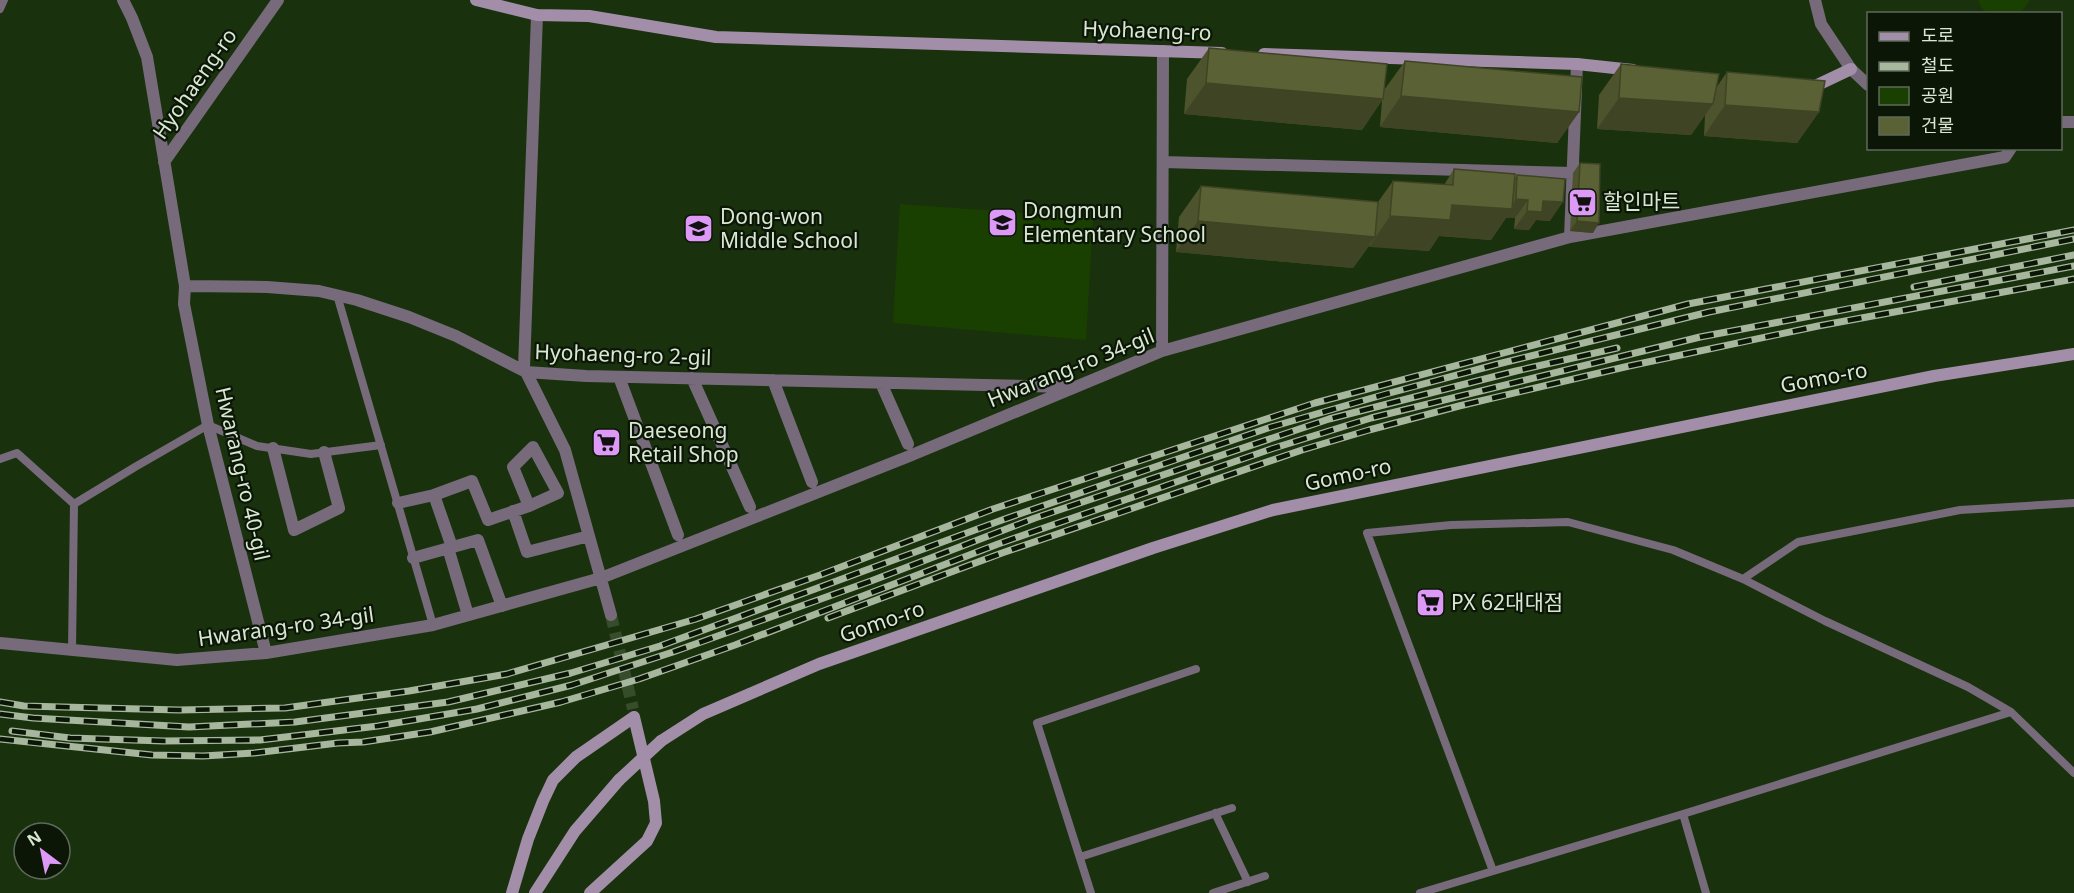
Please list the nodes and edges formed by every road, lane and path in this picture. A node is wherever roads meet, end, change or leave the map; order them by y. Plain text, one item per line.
1 (4, 0) edge
2 (123, 0) edge
3 (278, 0) edge
4 (476, 0) edge
5 (1815, 0) edge
6 (0, 9) edge
7 (537, 15) junction
8 (1163, 51) junction
9 (1577, 64) junction
10 (1851, 69) junction
11 (1648, 71) edge
12 (1867, 83) edge
13 (1801, 87) edge
14 (2010, 150) edge
15 (164, 162) junction
16 (1163, 162) junction
17 (1573, 172) junction
18 (1570, 237) junction
19 (185, 286) junction
20 (337, 295) junction
21 (1162, 351) junction
22 (2074, 354) edge
23 (526, 372) junction
24 (619, 377) junction
25 (692, 378) junction
26 (773, 380) junction
27 (881, 382) junction
28 (1074, 387) junction
29 (208, 425) junction
30 (908, 444) dead end
31 (381, 445) junction
32 (273, 448) junction
33 (324, 452) junction
34 (0, 459) edge
35 (812, 482) dead end
36 (434, 495) junction
37 (398, 503) junction
38 (2074, 503) edge
39 (74, 504) junction
40 (529, 506) junction
41 (750, 507) dead end
42 (513, 511) junction
43 (678, 535) dead end
44 (589, 536) junction
45 (450, 548) junction
46 (414, 558) junction
47 (601, 578) junction
48 (1743, 579) junction
49 (502, 606) junction
50 (468, 615) junction
51 (611, 615) tunnel mouth
52 (433, 625) junction
53 (0, 643) edge
54 (72, 650) junction
55 (266, 653) junction
56 (1196, 669) dead end
57 (2011, 712) junction
58 (2074, 773) edge
59 (1232, 808) dead end
60 (1215, 813) junction
61 (1683, 814) junction
62 (1080, 857) junction
63 (1493, 871) junction
64 (1265, 876) dead end
65 (1248, 882) junction
66 (512, 893) edge
67 (536, 893) edge
68 (590, 893) edge
69 (1091, 893) edge
70 (1213, 893) edge
71 (1420, 893) edge
72 (1706, 893) edge

1 - 6 lane
2 - 15 street
3 - 15 street, Hyohaeng-ro
4 - 7 main road, Hyohaeng-ro
5 - 10 street
7 - 8 main road, Hyohaeng-ro
7 - 23 street
8 - 9 main road, Hyohaeng-ro
8 - 16 street
9 - 11 main road, Hyohaeng-ro
9 - 17 street
10 - 12 street
10 - 13 main road
14 - 18 street, Hwarang-ro 34-gil
15 - 19 street
16 - 17 street
16 - 21 street
17 - 18 street
18 - 21 street, Hwarang-ro 34-gil
19 - 20 street, Hyohaeng-ro 2-gil
19 - 29 street, Hwarang-ro 40-gil
20 - 23 street, Hyohaeng-ro 2-gil
20 - 31 lane
21 - 28 street, Hwarang-ro 34-gil
22 - 67 main road, Gomo-ro, bridge
23 - 24 street, Hyohaeng-ro 2-gil
23 - 44 street
24 - 25 street, Hyohaeng-ro 2-gil
24 - 43 street
25 - 26 street, Hyohaeng-ro 2-gil
25 - 41 street
26 - 27 street, Hyohaeng-ro 2-gil
26 - 35 street
27 - 28 street, Hyohaeng-ro 2-gil
27 - 30 street
28 - 47 street, Hwarang-ro 34-gil
29 - 32 lane
29 - 39 lane
29 - 55 street, Hwarang-ro 40-gil
31 - 33 lane
31 - 37 lane
32 - 33 lane
32 - 33 street
34 - 39 lane
36 - 37 street
36 - 42 street
36 - 45 street
37 - 46 lane
38 - 48 lane
39 - 54 lane
40 - 40 street
40 - 42 street
42 - 44 street
44 - 47 street
45 - 46 street
45 - 49 street
45 - 50 street
46 - 52 lane
47 - 49 street, Hwarang-ro 34-gil
47 - 51 street
48 - 57 lane
48 - 63 lane
49 - 50 street, Hwarang-ro 34-gil
50 - 52 street, Hwarang-ro 34-gil
52 - 55 street, Hwarang-ro 34-gil
53 - 54 street, Hwarang-ro 34-gil
54 - 55 street, Hwarang-ro 34-gil
56 - 62 lane
57 - 58 lane
57 - 61 lane
59 - 60 lane
60 - 62 lane
60 - 65 lane
61 - 63 lane
61 - 72 lane
62 - 69 lane
63 - 71 lane
64 - 65 lane
65 - 70 lane
66 - 68 main road

